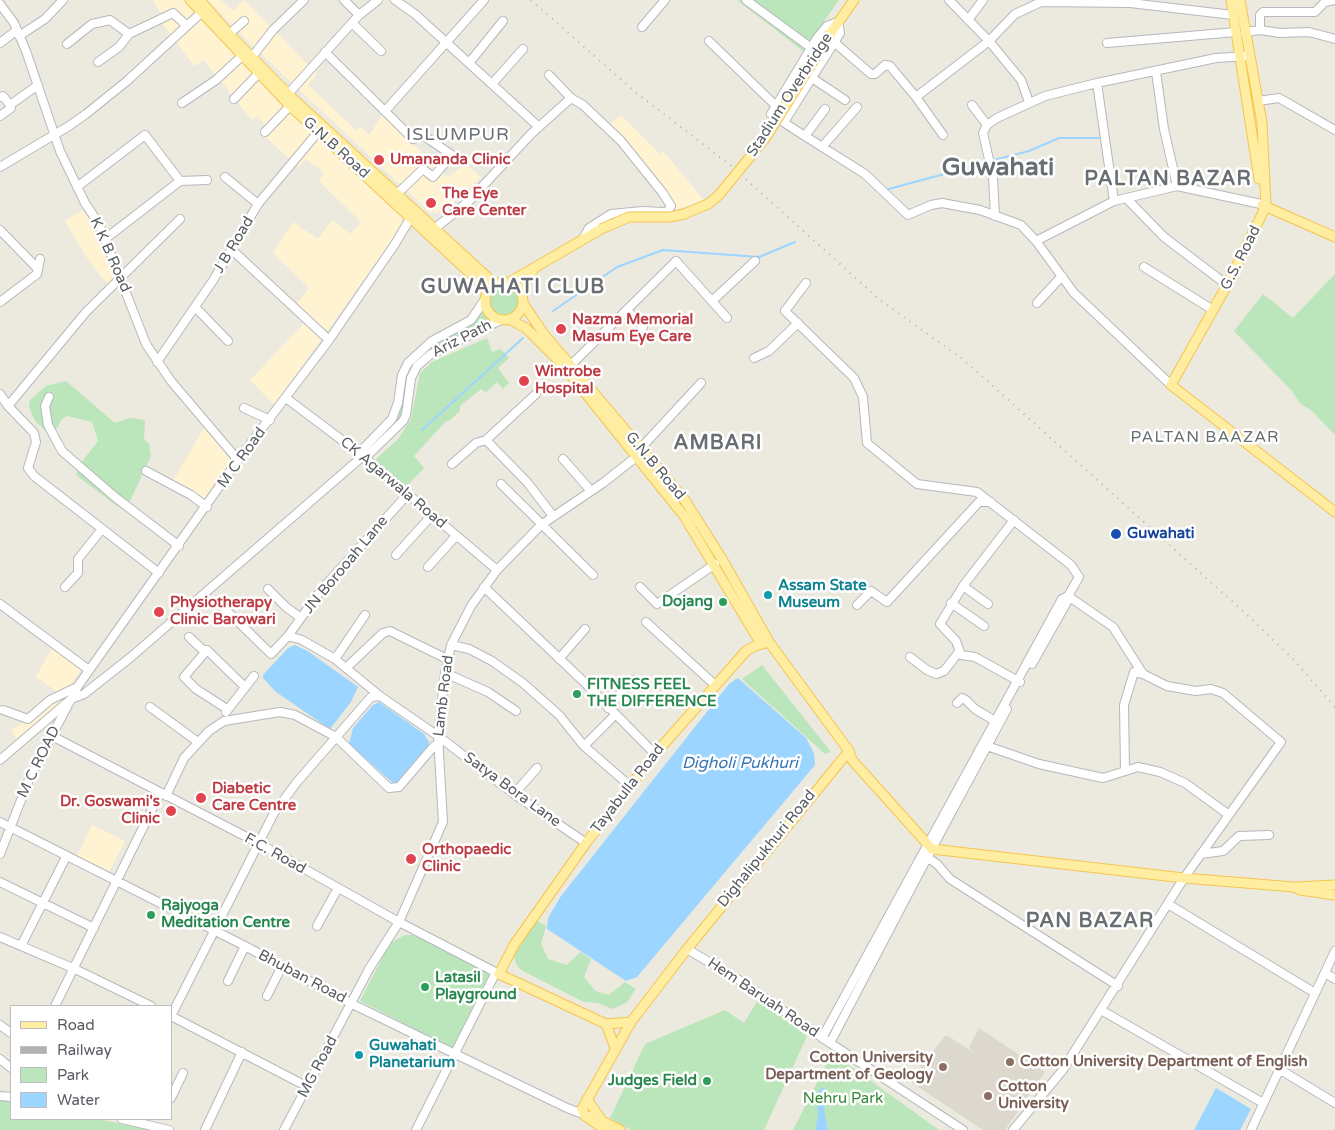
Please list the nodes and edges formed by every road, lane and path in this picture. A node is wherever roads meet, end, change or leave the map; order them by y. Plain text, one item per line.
1 (63, 0) edge
2 (190, 0) edge
3 (200, 0) edge
4 (344, 0) edge
5 (378, 0) edge
6 (395, 0) edge
7 (484, 0) edge
8 (665, 0) edge
9 (746, 0) edge
10 (854, 0) edge
11 (949, 0) edge
12 (983, 0) edge
13 (1231, 0) edge
14 (1240, 0) edge
15 (1335, 0) edge
16 (1041, 1) edge
17 (299, 2) edge
18 (0, 4) edge
19 (201, 13) junction
20 (360, 15) junction
21 (1233, 15) junction
22 (968, 20) junction
23 (244, 21) dead end
24 (503, 21) dead end
25 (838, 22) junction
26 (352, 23) junction
27 (187, 26) junction
28 (642, 27) dead end
29 (1260, 30) junction
30 (1241, 32) junction
31 (18, 33) junction
32 (130, 34) junction
33 (229, 34) junction
34 (832, 38) junction
35 (1335, 39) edge
36 (989, 40) junction
37 (709, 41) dead end
38 (0, 43) edge
39 (447, 43) junction
40 (1107, 43) dead end
41 (68, 44) dead end
42 (810, 47) junction
43 (523, 49) dead end
44 (380, 50) dead end
45 (325, 52) junction
46 (242, 56) junction
47 (1245, 56) junction
48 (252, 57) junction
49 (98, 62) dead end
50 (469, 63) junction
51 (1156, 72) junction
52 (258, 74) junction
53 (549, 75) dead end
54 (812, 78) junction
55 (1097, 83) junction
56 (492, 84) junction
57 (38, 86) junction
58 (288, 94) junction
59 (0, 97) edge
60 (916, 97) junction
61 (572, 98) junction
62 (234, 99) dead end
63 (845, 100) dead end
64 (1258, 101) junction
65 (1029, 102) junction
66 (182, 103) dead end
67 (10, 105) junction
68 (972, 105) dead end
69 (290, 106) junction
70 (776, 106) junction
71 (857, 107) dead end
72 (825, 108) dead end
73 (386, 110) junction
74 (0, 116) edge
75 (784, 122) junction
76 (987, 125) junction
77 (539, 127) junction
78 (1335, 130) edge
79 (265, 132) dead end
80 (318, 132) junction
81 (55, 134) junction
82 (805, 136) junction
83 (943, 136) dead end
84 (822, 147) junction
85 (0, 168) edge
86 (225, 177) dead end
87 (207, 180) dead end
88 (180, 182) junction
89 (1177, 186) junction
90 (77, 187) junction
91 (398, 194) junction
92 (1126, 198) junction
93 (1114, 201) junction
94 (258, 204) junction
95 (1263, 205) junction
96 (995, 216) junction
97 (411, 217) junction
98 (180, 219) dead end
99 (434, 229) junction
100 (0, 230) edge
101 (584, 237) junction
102 (1335, 237) edge
103 (105, 239) junction
104 (1036, 241) junction
105 (231, 249) junction
106 (40, 259) dead end
107 (755, 261) dead end
108 (1144, 267) dead end
109 (534, 268) junction
110 (38, 269) junction
111 (1062, 276) junction
112 (120, 277) junction
113 (508, 283) junction
114 (806, 283) dead end
115 (1227, 285) junction
116 (492, 287) junction
117 (521, 292) junction
118 (485, 299) junction
119 (712, 301) junction
120 (0, 302) edge
121 (523, 303) junction
122 (1037, 303) dead end
123 (195, 307) junction
124 (627, 310) junction
125 (1214, 310) junction
126 (727, 318) dead end
127 (505, 319) junction
128 (798, 324) junction
129 (643, 327) dead end
130 (329, 340) junction
131 (228, 341) dead end
132 (754, 358) dead end
133 (157, 362) junction
134 (571, 365) junction
135 (701, 383) dead end
136 (1172, 385) junction
137 (0, 394) edge
138 (536, 394) dead end
139 (49, 398) dead end
140 (286, 398) junction
141 (8, 406) junction
142 (244, 408) dead end
143 (270, 420) junction
144 (486, 440) junction
145 (642, 449) junction
146 (362, 456) junction
147 (636, 458) junction
148 (563, 459) dead end
149 (238, 460) junction
150 (452, 464) dead end
151 (146, 471) dead end
152 (502, 484) dead end
153 (591, 491) junction
154 (407, 495) junction
155 (991, 502) junction
156 (206, 507) junction
157 (1335, 512) edge
158 (432, 516) junction
159 (553, 516) junction
160 (1014, 520) junction
161 (541, 525) junction
162 (102, 528) junction
163 (456, 536) junction
164 (179, 546) junction
165 (396, 555) dead end
166 (715, 564) junction
167 (428, 566) dead end
168 (497, 570) junction
169 (159, 574) junction
170 (593, 575) dead end
171 (963, 586) junction
172 (66, 587) dead end
173 (484, 587) junction
174 (640, 587) dead end
175 (268, 589) dead end
176 (1068, 596) junction
177 (951, 603) junction
178 (0, 604) edge
179 (988, 604) dead end
180 (857, 605) dead end
181 (223, 608) dead end
182 (366, 615) dead end
183 (301, 618) junction
184 (646, 622) dead end
185 (984, 626) dead end
186 (585, 629) dead end
187 (189, 636) dead end
188 (288, 636) junction
189 (765, 643) junction
190 (450, 645) junction
191 (205, 652) junction
192 (958, 652) junction
193 (910, 657) dead end
194 (335, 659) junction
195 (447, 659) junction
196 (559, 659) junction
197 (347, 667) junction
198 (89, 670) junction
199 (444, 673) junction
200 (1143, 674) junction
201 (254, 676) dead end
202 (633, 680) dead end
203 (1020, 681) junction
204 (715, 685) junction
205 (78, 686) junction
206 (245, 687) junction
207 (370, 687) junction
208 (380, 696) junction
209 (371, 697) junction
210 (71, 699) junction
211 (957, 704) dead end
212 (150, 707) dead end
213 (608, 708) junction
214 (227, 709) junction
215 (3, 710) dead end
216 (516, 711) dead end
217 (615, 715) junction
218 (224, 721) junction
219 (995, 722) junction
220 (50, 735) junction
221 (336, 737) junction
222 (438, 740) junction
223 (198, 742) junction
224 (584, 746) junction
225 (987, 746) junction
226 (655, 754) junction
227 (848, 756) junction
228 (0, 760) edge
229 (537, 768) dead end
230 (1125, 770) junction
231 (629, 786) junction
232 (163, 794) junction
233 (514, 794) junction
234 (1229, 815) junction
235 (0, 822) edge
236 (9, 827) junction
237 (1269, 835) dead end
238 (586, 843) junction
239 (260, 844) junction
240 (930, 846) junction
241 (0, 854) edge
242 (1201, 854) junction
243 (66, 857) junction
244 (928, 858) junction
245 (1184, 878) junction
246 (116, 881) junction
247 (0, 882) edge
248 (1335, 885) edge
249 (1298, 886) junction
250 (338, 888) junction
251 (1335, 894) edge
252 (43, 904) junction
253 (1168, 904) junction
254 (399, 922) junction
255 (317, 926) dead end
256 (94, 928) junction
257 (214, 931) junction
258 (0, 937) edge
259 (22, 946) junction
260 (245, 946) junction
261 (687, 948) junction
262 (1335, 951) edge
263 (282, 966) junction
264 (75, 969) junction
265 (497, 973) junction
266 (1325, 973) junction
267 (1335, 979) edge
268 (228, 981) dead end
269 (1118, 986) junction
270 (1315, 993) junction
271 (267, 996) dead end
272 (352, 1004) junction
273 (56, 1005) edge
274 (149, 1005) edge
275 (1101, 1010) junction
276 (172, 1014) edge
277 (172, 1017) edge
278 (631, 1022) junction
279 (606, 1024) junction
280 (822, 1038) junction
281 (830, 1043) junction
282 (615, 1048) junction
283 (242, 1052) junction
284 (455, 1054) junction
285 (0, 1059) edge
286 (10, 1067) edge
287 (1279, 1069) junction
288 (183, 1073) dead end
289 (308, 1087) junction
290 (172, 1096) edge
291 (586, 1099) junction
292 (1263, 1103) junction
293 (1335, 1103) edge
294 (585, 1116) junction
295 (597, 1116) junction
296 (126, 1120) edge
297 (162, 1120) edge
298 (158, 1127) junction
299 (169, 1130) edge
300 (205, 1130) edge
301 (284, 1130) edge
302 (416, 1130) edge
303 (606, 1130) edge
304 (620, 1130) edge
305 (963, 1130) edge
306 (1013, 1130) edge
307 (1251, 1130) edge

1 - 31 street
2 - 19 main road, G.N.B Road
3 - 33 main road, G.N.B Road
4 - 20 street
5 - 20 street
6 - 39 street
7 - 39 street
8 - 28 street
9 - 42 street
10 - 25 main road, Stadium Overbridge
11 - 22 street
12 - 22 street
13 - 21 main road, G.S. Road
14 - 30 main road, G.S. Road
15 - 29 street
16 - 21 street
16 - 36 street
17 - 48 street
18 - 31 street, K K B Road
19 - 27 street
19 - 46 main road, G.N.B Road
20 - 26 street
21 - 30 main road, G.S. Road
22 - 36 street
23 - 33 street
24 - 50 street
25 - 34 main road, Stadium Overbridge
25 - 42 street
26 - 44 street
26 - 45 street
27 - 32 street
27 - 81 street
29 - 30 street
29 - 35 street
30 - 40 street
30 - 47 main road, G.S. Road
31 - 38 street
31 - 57 street, K K B Road
32 - 41 street
32 - 49 street
33 - 48 main road, G.N.B Road
34 - 54 street
34 - 60 street
34 - 101 main road, Stadium Overbridge, bridge
36 - 60 street
36 - 65 street
37 - 70 street
39 - 50 street
39 - 73 street
42 - 70 street
43 - 56 street
45 - 58 street
45 - 73 street
46 - 52 main road, G.N.B Road
46 - 66 street
47 - 51 street
47 - 64 main road, G.S. Road
47 - 95 main road, G.S. Road
48 - 58 main road, G.N.B Road
50 - 56 street
51 - 55 street
51 - 89 street
52 - 62 street
52 - 69 main road, G.N.B Road
53 - 61 street
54 - 63 street
54 - 75 street
55 - 65 street
55 - 93 street
56 - 77 street
57 - 67 street
57 - 81 street, K K B Road
58 - 91 main road, G.N.B Road
59 - 67 street
60 - 83 street
61 - 77 street
61 - 101 street
64 - 78 street
64 - 95 main road, G.S. Road
65 - 76 street
67 - 74 street
68 - 76 street
69 - 79 street
69 - 80 main road, G.N.B Road
70 - 75 street
71 - 84 street
72 - 82 street
73 - 91 street
75 - 82 street
76 - 96 street
77 - 99 street
80 - 94 street, J B Road
80 - 97 main road, G.N.B Road
81 - 85 street
81 - 90 street, K K B Road
82 - 84 street
84 - 96 street
86 - 94 street
87 - 88 street
88 - 90 street
88 - 103 street
89 - 92 street
89 - 95 street
90 - 103 street, K K B Road
91 - 99 main road, G.N.B Road
92 - 93 street
92 - 115 street
93 - 104 street
94 - 105 street, J B Road
95 - 102 main road
95 - 115 main road, G.S. Road
96 - 104 street
97 - 116 main road, G.N.B Road
97 - 130 street, M C Road
98 - 112 street
99 - 116 main road, G.N.B Road
100 - 110 street
101 - 109 main road, Stadium Overbridge
103 - 112 street, K K B Road
104 - 111 street
105 - 123 street, J B Road
105 - 130 street
106 - 110 street
107 - 119 street
108 - 125 street
109 - 113 main road, Stadium Overbridge
109 - 117 main road
110 - 120 street
111 - 122 street
111 - 136 street
112 - 133 street, K K B Road
112 - 141 street
113 - 116 main road
113 - 117 main road
114 - 128 street
115 - 125 main road, G.S. Road
116 - 118 main road
117 - 121 main road
118 - 127 main road
118 - 146 street, Ariz Path
119 - 124 street
119 - 126 street
121 - 127 main road
121 - 134 main road, G.N.B Road
123 - 131 street
123 - 133 street, J B Road
124 - 129 street
124 - 134 street
125 - 136 main road, G.S. Road
127 - 146 street, Ariz Path
127 - 147 main road, G.N.B Road
128 - 132 street
128 - 155 street
130 - 140 street, M C Road
133 - 149 street, K K B Road
134 - 145 main road, G.N.B Road
135 - 145 street, Lamb Road
136 - 157 main road
137 - 141 street
138 - 144 street
139 - 164 street
140 - 143 street, M C Road
140 - 146 street, CK Agarwala Road
141 - 162 street
142 - 143 street
143 - 149 street, M C Road
144 - 150 street
144 - 159 street
145 - 147 street, Lamb Road
145 - 189 main road, G.N.B Road
146 - 154 street, CK Agarwala Road
146 - 210 street
147 - 153 street, Lamb Road
147 - 166 main road, G.N.B Road
148 - 153 street
149 - 156 street, M C Road
151 - 156 street
152 - 161 street
153 - 159 street, Lamb Road
154 - 158 street, CK Agarwala Road
154 - 183 street, JN Borooah Lane
155 - 160 street
155 - 180 street
156 - 164 street, M C Road
158 - 163 street, CK Agarwala Road
158 - 165 street
159 - 161 street, Lamb Road
160 - 171 street
160 - 176 street
161 - 168 street, Lamb Road
161 - 170 street
162 - 169 street
162 - 172 street
163 - 167 street
163 - 168 street, CK Agarwala Road
164 - 169 street, M C Road
166 - 174 street
166 - 189 main road, G.N.B Road
168 - 173 street, Lamb Road
169 - 198 street, M C Road
171 - 177 street
171 - 179 street
173 - 190 street, Lamb Road
173 - 196 street
175 - 183 street
176 - 200 street
176 - 203 street
177 - 185 street
177 - 192 street
178 - 198 street
181 - 188 street, JN Borooah Lane
182 - 194 street
183 - 188 street, JN Borooah Lane
184 - 204 street
186 - 196 street
187 - 191 street
188 - 194 street, Satya Bora Lane
189 - 204 main road, Tayabulla Road
189 - 227 main road
190 - 195 street, Lamb Road
190 - 224 street
191 - 206 street
191 - 214 street
192 - 193 street
192 - 203 street
194 - 197 street, Satya Bora Lane
195 - 197 street
195 - 199 street, Lamb Road
196 - 213 street
197 - 207 street, Satya Bora Lane
198 - 205 street, M C Road
199 - 216 street
199 - 222 street, Lamb Road
200 - 230 street
200 - 234 street
201 - 206 street
202 - 213 street
203 - 219 street
203 - 225 street
204 - 226 main road, Tayabulla Road
205 - 210 street, M C Road
205 - 215 street
206 - 214 street
207 - 208 street, Satya Bora Lane
207 - 209 street
208 - 209 street
208 - 222 street, Satya Bora Lane
209 - 221 street
210 - 220 street, M C ROAD
210 - 228 street
211 - 219 street
212 - 223 street
213 - 217 street
214 - 218 street
217 - 224 street
217 - 226 street
218 - 221 street
218 - 223 street
219 - 240 street
220 - 232 street, F.C. Road
220 - 236 street, M C ROAD
221 - 222 street
221 - 239 street
222 - 233 street, Satya Bora Lane
222 - 254 street, Lamb Road
223 - 232 street
224 - 231 street
225 - 230 street
225 - 240 street
226 - 231 main road, Tayabulla Road
227 - 240 main road
227 - 261 main road, Dighalipukhuri Road
229 - 233 street
230 - 234 street
231 - 238 main road, Tayabulla Road
232 - 239 street, F.C. Road
232 - 246 street
233 - 238 street, Satya Bora Lane
234 - 242 street
235 - 236 street, Bhuban Road
236 - 241 street
236 - 243 street, Bhuban Road
237 - 242 street
238 - 265 main road, Tayabulla Road
239 - 250 street, F.C. Road
239 - 257 street
240 - 244 street
240 - 245 main road
240 - 280 street
242 - 245 street
243 - 246 street, Bhuban Road
243 - 252 street
244 - 269 street
244 - 281 street
245 - 249 main road
245 - 253 street
246 - 256 street
246 - 257 street, Bhuban Road
247 - 252 street
248 - 249 main road
249 - 251 main road
250 - 254 street, F.C. Road
250 - 255 street
252 - 256 street
252 - 259 street
253 - 269 street
253 - 270 street
254 - 265 street, F.C. Road
254 - 272 street, Lamb Road
256 - 264 street
257 - 260 street, Bhuban Road
257 - 276 street
258 - 259 street
259 - 264 street
260 - 263 street, Bhuban Road
260 - 268 street
261 - 278 main road, Dighalipukhuri Road
261 - 280 street, Hem Baruah Road
262 - 266 street
263 - 271 street
263 - 272 street, Bhuban Road
264 - 273 street
264 - 274 street
265 - 279 main road
265 - 284 street
266 - 267 street
266 - 270 street
269 - 275 street
270 - 287 street
272 - 284 street, Bhuban Road
272 - 289 street, MG Road
275 - 292 street
275 - 306 street
277 - 283 street
278 - 279 main road
278 - 282 main road, Dighalipukhuri Road
279 - 282 main road
280 - 281 street, Hem Baruah Road
281 - 305 street, Hem Baruah Road
282 - 291 main road, Dighalipukhuri Road
283 - 289 street
283 - 300 street
284 - 294 street, Bhuban Road
284 - 302 street
285 - 286 street
287 - 292 street
287 - 293 street
288 - 290 street
289 - 301 street, MG Road
291 - 294 main road
291 - 295 main road
292 - 307 street
294 - 295 street
294 - 303 main road
295 - 304 main road
296 - 298 street
297 - 298 street
298 - 299 street

